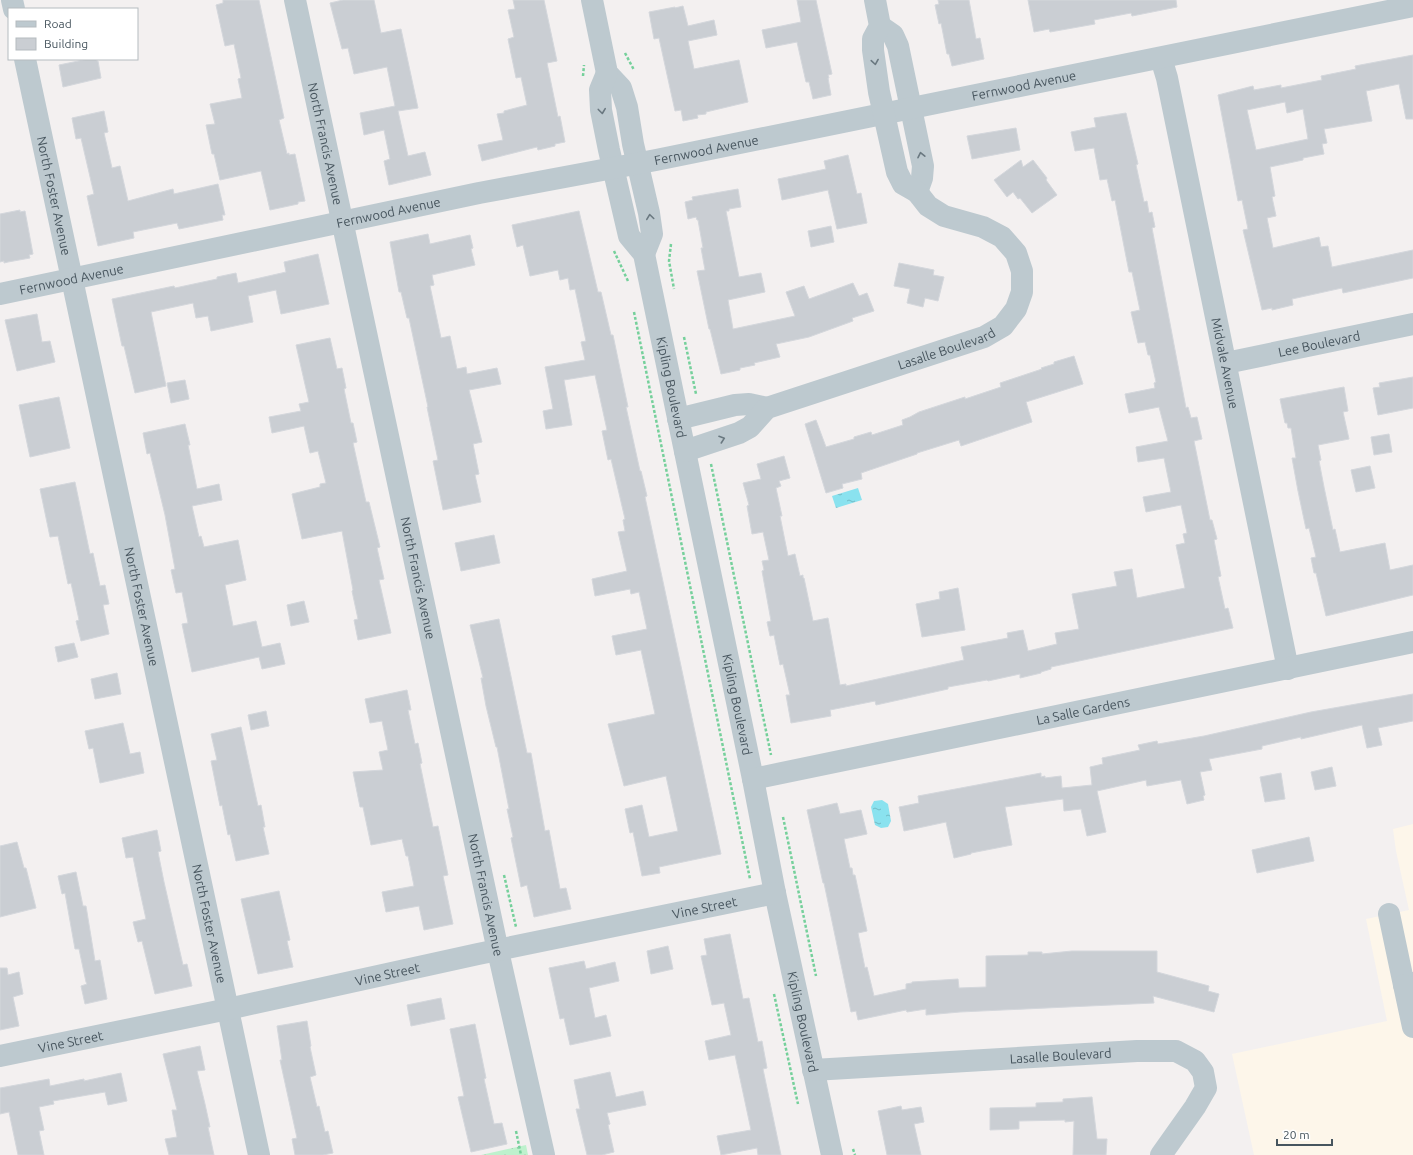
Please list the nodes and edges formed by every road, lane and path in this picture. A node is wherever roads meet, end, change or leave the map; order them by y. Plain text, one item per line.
1 (295, 0) edge
2 (592, 0) edge
3 (875, 0) edge
4 (1413, 6) edge
5 (880, 26) junction
6 (625, 53) dead end
7 (1161, 58) junction
8 (25, 60) edge
9 (584, 64) dead end
10 (607, 73) junction
11 (636, 76) dead end
12 (583, 78) dead end
13 (911, 108) junction
14 (884, 113) junction
15 (638, 162) junction
16 (613, 168) junction
17 (917, 192) junction
18 (342, 222) junction
19 (671, 238) dead end
20 (613, 247) dead end
21 (644, 254) junction
22 (72, 279) junction
23 (628, 282) dead end
24 (674, 291) dead end
25 (0, 294) edge
26 (633, 311) dead end
27 (1413, 324) edge
28 (683, 336) dead end
29 (1226, 363) junction
30 (767, 408) junction
31 (701, 413) junction
32 (678, 419) junction
33 (707, 444) junction
34 (685, 452) junction
35 (1413, 642) edge
36 (1288, 669) junction
37 (774, 774) junction
38 (753, 779) junction
39 (782, 813) dead end
40 (776, 893) junction
41 (754, 898) junction
42 (1388, 914) dead end
43 (498, 951) junction
44 (817, 982) dead end
45 (1408, 984) edge
46 (774, 992) dead end
47 (228, 1009) junction
48 (1413, 1027) edge
49 (0, 1056) edge
50 (813, 1070) junction
51 (799, 1105) dead end
52 (853, 1148) dead end
53 (259, 1155) edge
54 (544, 1155) edge
55 (832, 1155) edge
56 (855, 1155) edge
57 (1161, 1155) edge

1 - 18 street, North Francis Avenue
2 - 10 street
3 - 5 street
4 - 7 street, Fernwood Avenue
5 - 13 street
5 -> 14 street, Lasalle Boulevard
6 - 11 path
7 - 13 street, Fernwood Avenue
7 - 29 street, Midvale Avenue
8 - 22 street, North Foster Avenue
9 - 12 path
10 - 15 street
10 -> 16 street, Kipling Boulevard
13 - 14 street, Fernwood Avenue
17 -> 13 street
14 - 15 street, Fernwood Avenue
14 - 17 street, Lasalle Boulevard
15 - 16 street, Fernwood Avenue
21 -> 15 street
16 - 18 street, Fernwood Avenue
16 - 21 street, Kipling Boulevard
17 - 30 street, Lasalle Boulevard
18 - 22 street, Fernwood Avenue
18 - 43 street, North Francis Avenue
19 - 24 path
20 - 23 path
21 - 32 street, Kipling Boulevard
22 - 25 street, Fernwood Avenue
22 - 47 street, North Foster Avenue
26 - 41 path
27 - 29 street, Lee Boulevard
28 - 31 path
29 - 36 street, Midvale Avenue
30 - 31 street, Lasalle Boulevard
33 -> 30 street
31 - 32 street, Lasalle Boulevard
32 - 34 street, Kipling Boulevard
33 - 34 street
33 - 37 path
34 - 38 street, Kipling Boulevard
35 - 36 street, La Salle Gardens
36 - 37 street, La Salle Gardens
37 - 38 street, La Salle Gardens
38 - 40 street, Kipling Boulevard
39 - 44 path
40 - 41 street, Vine Street
40 - 50 street, Kipling Boulevard
41 - 43 street, Vine Street
42 - 45 street
43 - 47 street, Vine Street
43 - 54 street, North Francis Avenue
45 - 48 street
46 - 51 path
47 - 49 street, Vine Street
47 - 53 street, North Foster Avenue
50 - 55 street, Kipling Boulevard
50 - 57 street, Lasalle Boulevard
52 - 56 path

